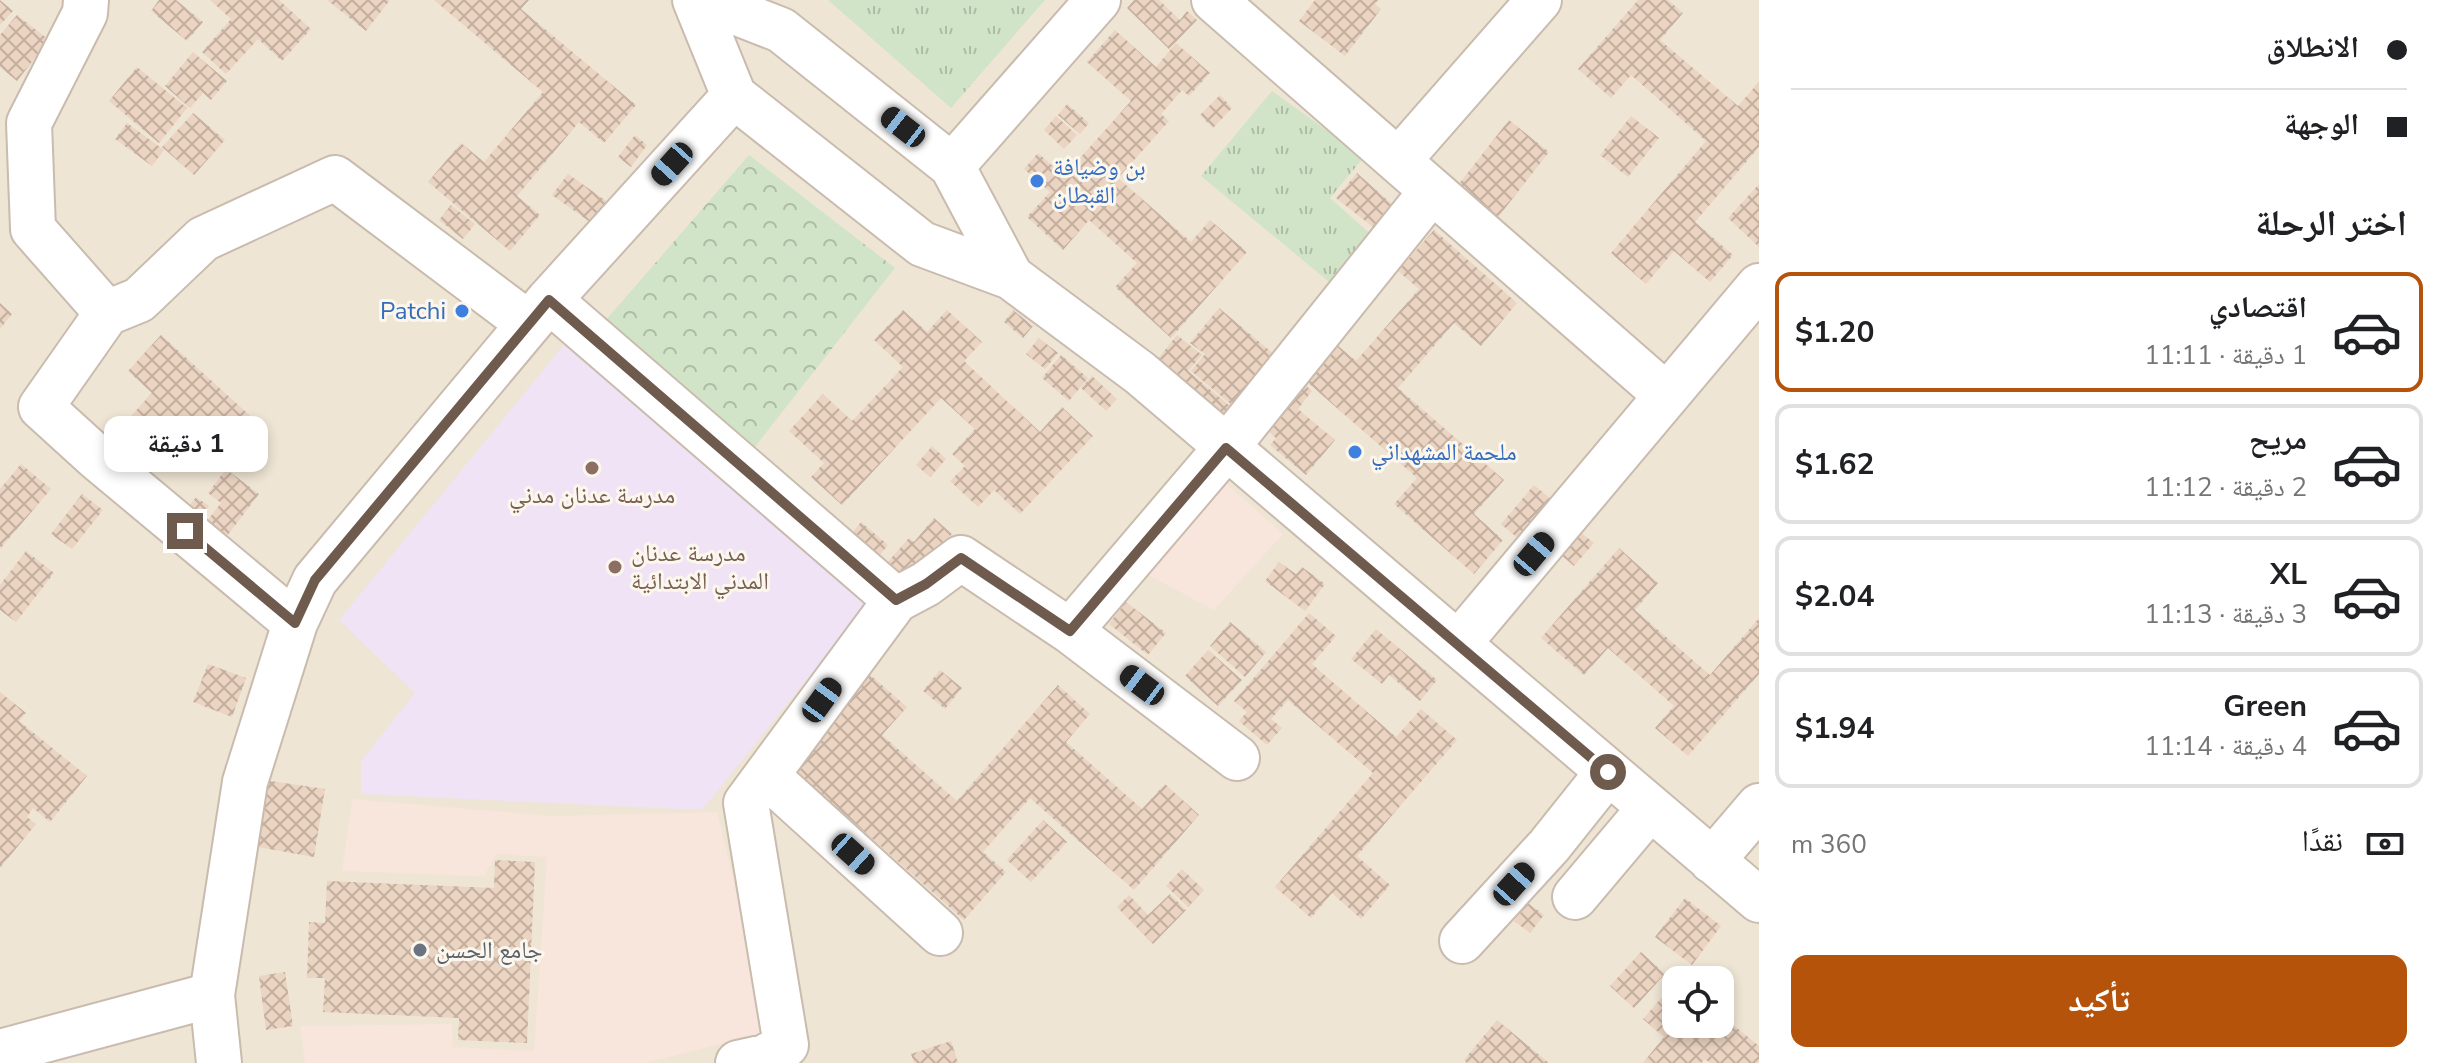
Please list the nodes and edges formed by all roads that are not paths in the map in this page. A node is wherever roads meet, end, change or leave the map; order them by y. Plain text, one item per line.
1 (86, 0) edge
2 (695, 0) edge
3 (704, 0) edge
4 (1098, 0) edge
5 (1214, 0) edge
6 (1539, 0) edge
7 (734, 96) junction
8 (29, 123) junction
9 (0, 158) edge
10 (1398, 161) junction
11 (952, 166) junction
12 (1432, 191) junction
13 (1011, 277) junction
14 (1759, 286) edge
15 (539, 312) junction
16 (107, 313) junction
17 (1666, 395) junction
18 (1226, 448) junction
19 (896, 600) junction
20 (295, 623) junction
21 (1070, 631) junction
22 (1458, 644) junction
23 (1237, 758) dead end
24 (1608, 772) junction
25 (767, 776) junction
26 (1759, 806) edge
27 (1650, 808) junction
28 (1712, 861) junction
29 (1575, 897) dead end
30 (1759, 900) edge
31 (940, 933) dead end
32 (1462, 941) dead end
33 (212, 995) junction
34 (0, 1052) edge
35 (219, 1063) edge
36 (738, 1063) edge

1 - 8 street
2 - 7 street
3 - 11 street
4 - 11 street
5 - 10 street
6 - 10 street
7 - 13 street
7 - 15 street
8 - 9 street
8 - 16 street
10 - 12 street
11 - 13 street
12 - 17 street
12 - 18 street
13 - 18 street
14 - 17 street
15 - 16 street
15 - 19 street
15 - 20 street
16 - 20 street
17 - 22 street
18 - 21 street
18 - 22 street
19 - 21 street
19 - 25 street
20 - 33 street
21 - 23 street
22 - 24 street
24 - 27 street
24 - 32 street
25 - 31 street
25 - 36 street
26 - 28 street
27 - 28 street
27 - 29 street
28 - 30 street
33 - 34 street
33 - 35 street

